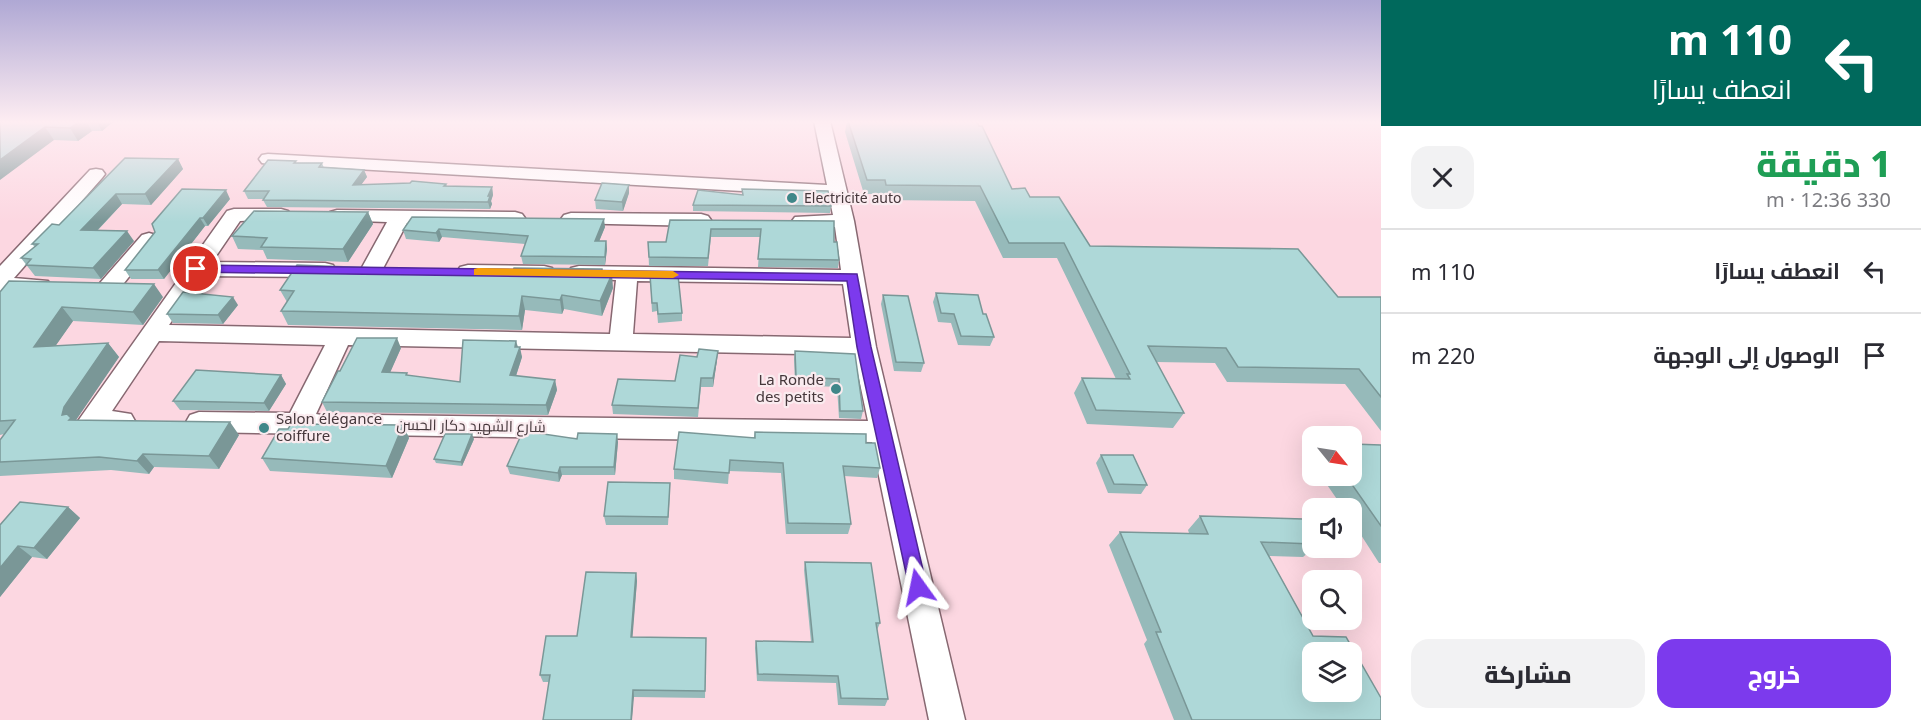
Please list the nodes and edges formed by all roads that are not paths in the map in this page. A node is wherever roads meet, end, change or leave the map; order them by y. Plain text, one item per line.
1 (830, 155) edge
2 (268, 159) edge
3 (96, 174) dead end
4 (838, 191) junction
5 (400, 217) junction
6 (727, 220) edge
7 (786, 221) edge
8 (844, 221) junction
9 (149, 239) edge
10 (196, 269) junction
11 (371, 271) junction
12 (394, 271) edge
13 (452, 272) edge
14 (627, 274) junction
15 (852, 277) junction
16 (0, 282) edge
17 (60, 286) edge
18 (84, 287) edge
19 (108, 288) junction
20 (161, 288) junction
21 (151, 333) junction
22 (340, 337) junction
23 (621, 343) junction
24 (864, 347) junction
25 (298, 424) junction
26 (884, 432) junction
27 (947, 720) edge

1 - 4 street
2 - 4 street
3 - 16 street
4 - 8 street
5 - 6 street, شارع الشهيد دكار الحسن
5 - 10 street, شارع الشهيد دكار الحسن
5 - 11 street
7 - 8 street
8 - 15 street
9 - 19 street
10 - 11 street
10 - 20 street, شارع الشهيد دكار الحسن
11 - 12 street
13 - 14 street
14 - 15 street
14 - 23 street
15 - 24 street
16 - 17 street
18 - 19 street
19 - 20 street
20 - 21 street, شارع الشهيد دكار الحسن
21 - 22 street
21 - 25 street, شارع الشهيد دكار الحسن
22 - 23 street
22 - 25 street
23 - 24 street
24 - 26 street
25 - 26 street, شارع الشهيد دكار الحسن
26 - 27 street

